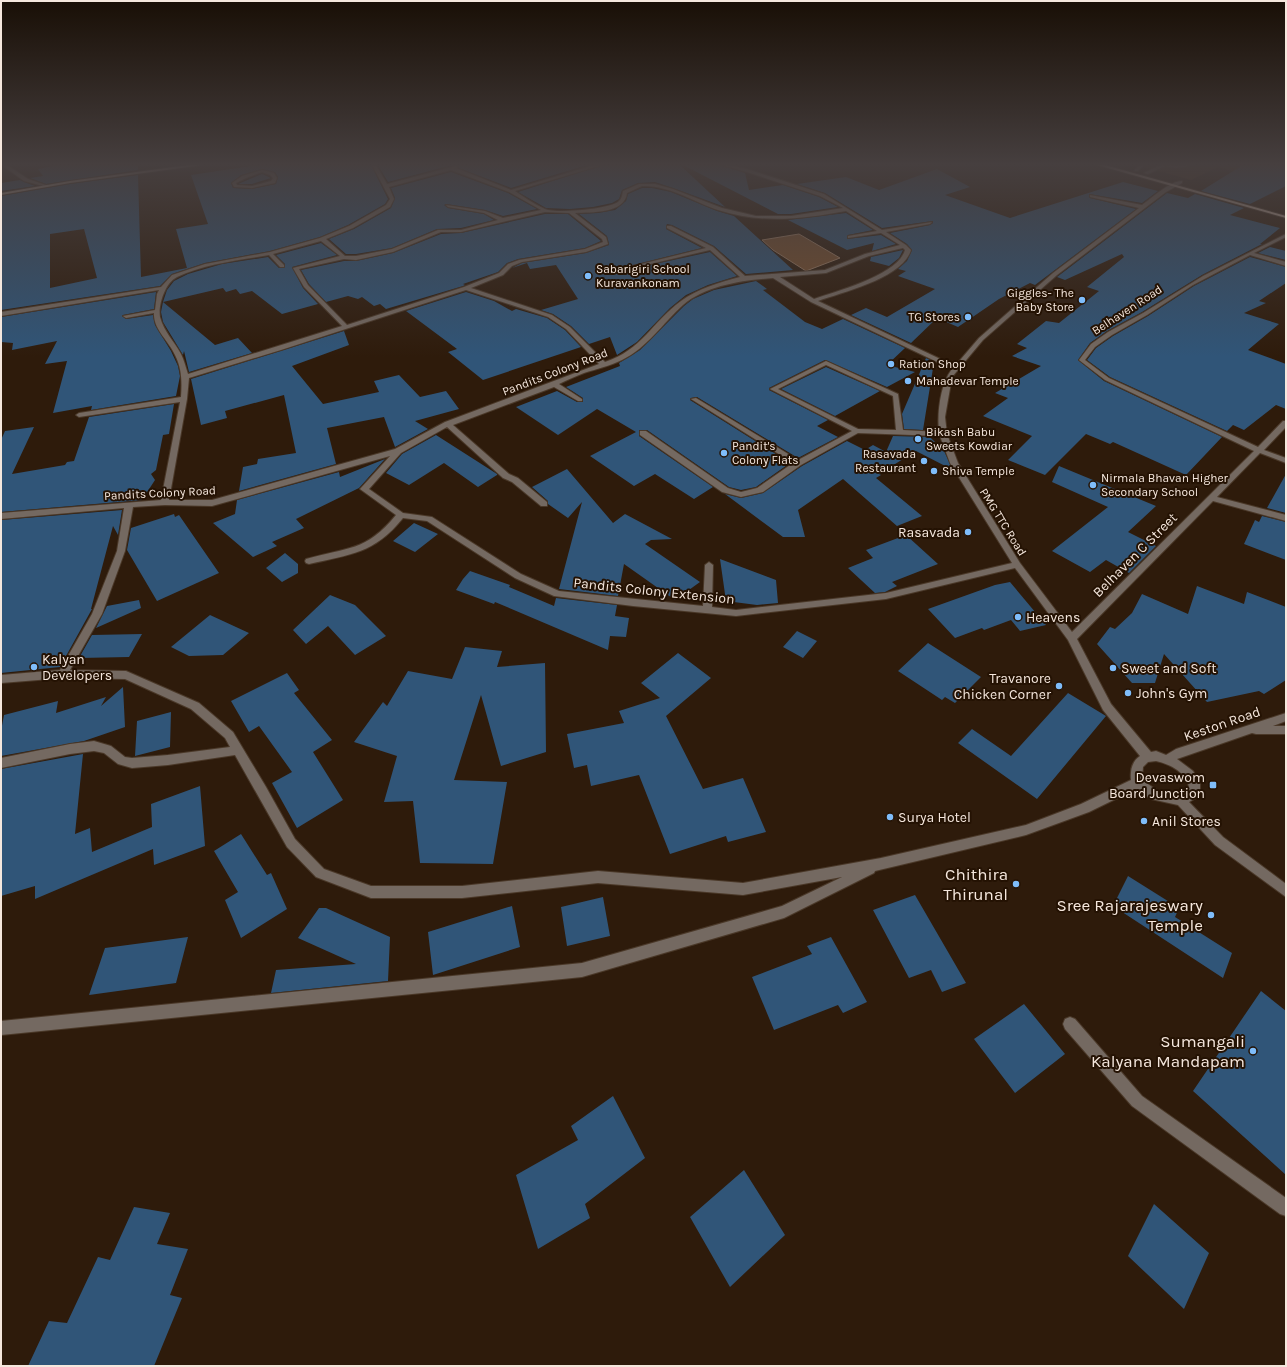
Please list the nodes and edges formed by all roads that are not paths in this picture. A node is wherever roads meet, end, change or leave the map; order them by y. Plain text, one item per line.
1 (347, 229) edge
2 (469, 229) edge
3 (592, 229) edge
4 (673, 229) edge
5 (877, 229) edge
6 (894, 229) edge
7 (1114, 229) edge
8 (880, 231) junction
9 (1286, 236) edge
10 (850, 237) dead end
11 (322, 239) junction
12 (904, 246) junction
13 (710, 248) junction
14 (270, 253) junction
15 (1250, 253) junction
16 (344, 257) junction
17 (1286, 264) edge
18 (282, 266) dead end
19 (635, 267) dead end
20 (774, 276) junction
21 (744, 278) junction
22 (163, 288) junction
23 (466, 288) junction
24 (813, 300) junction
25 (157, 311) junction
26 (1, 314) edge
27 (126, 316) dead end
28 (346, 327) junction
29 (603, 364) junction
30 (956, 369) junction
31 (186, 377) junction
32 (554, 384) junction
33 (184, 399) junction
34 (694, 399) dead end
35 (580, 400) dead end
36 (79, 415) dead end
37 (1286, 423) edge
38 (448, 424) junction
39 (857, 431) junction
40 (900, 432) junction
41 (643, 433) dead end
42 (943, 434) junction
43 (1258, 450) junction
44 (398, 451) junction
45 (1286, 460) edge
46 (798, 463) junction
47 (1211, 498) junction
48 (165, 502) junction
49 (544, 504) dead end
50 (129, 505) junction
51 (401, 515) junction
52 (1, 516) edge
53 (1286, 518) edge
54 (309, 561) dead end
55 (709, 565) dead end
56 (1017, 565) junction
57 (707, 610) junction
58 (1072, 638) junction
59 (64, 674) junction
60 (1, 679) edge
61 (1286, 717) edge
62 (1286, 730) edge
63 (1241, 731) junction
64 (238, 750) junction
65 (1148, 757) junction
66 (1168, 759) junction
67 (1, 763) edge
68 (1137, 783) junction
69 (1181, 801) junction
70 (880, 864) junction
71 (1286, 892) edge
72 (1070, 1024) dead end
73 (1, 1028) edge
74 (1286, 1208) edge

1 - 11 street
2 - 16 street
3 - 23 street
4 - 13 street
5 - 8 street
6 - 8 street
7 - 30 street, PMG TTC Road
8 - 10 street
8 - 12 street
9 - 15 street, Belhaven Road
11 - 14 street
11 - 16 street
12 - 20 street, Pandits Colony Road
12 - 24 street
13 - 19 street
13 - 21 street
14 - 18 street
14 - 22 street
15 - 17 street
15 - 43 street, Belhaven Road
16 - 28 street
20 - 21 street, Pandits Colony Road
20 - 24 street
21 - 29 street, Pandits Colony Road
22 - 25 street
22 - 26 street
23 - 28 street
23 - 29 street
24 - 30 street
25 - 27 street
25 - 31 street
28 - 31 street
29 - 32 street, Pandits Colony Road
30 - 42 street, PMG TTC Road
31 - 33 street
32 - 35 street
32 - 38 street, Pandits Colony Road
33 - 36 street
33 - 48 street
34 - 46 street
37 - 43 street, Belhaven C Street
38 - 44 street, Pandits Colony Road
38 - 49 street
39 - 40 street
39 - 40 street
39 - 46 street
40 - 42 street
41 - 46 street
42 - 56 street, PMG TTC Road
43 - 45 street, Belhaven Road
43 - 47 street, Belhaven C Street
44 - 48 street, Pandits Colony Road
44 - 51 street, Pandits Colony Extension
47 - 53 street
47 - 58 street, Belhaven C Street
48 - 50 street, Pandits Colony Road
50 - 52 street, Pandits Colony Road
50 - 59 street
51 - 54 street
51 - 57 street, Pandits Colony Extension
55 - 57 street
56 - 57 street, Pandits Colony Extension
56 - 58 street, PMG TTC Road
58 - 65 street, PMG TTC Road
59 - 60 street
59 - 64 street
61 - 63 street, Keston Road
62 - 63 street
63 - 66 street, Keston Road
64 - 67 street
64 - 70 street
65 - 66 street
65 - 68 street
66 - 69 street
68 - 69 street
68 - 70 street
69 - 71 street
70 - 73 street
72 - 74 street

